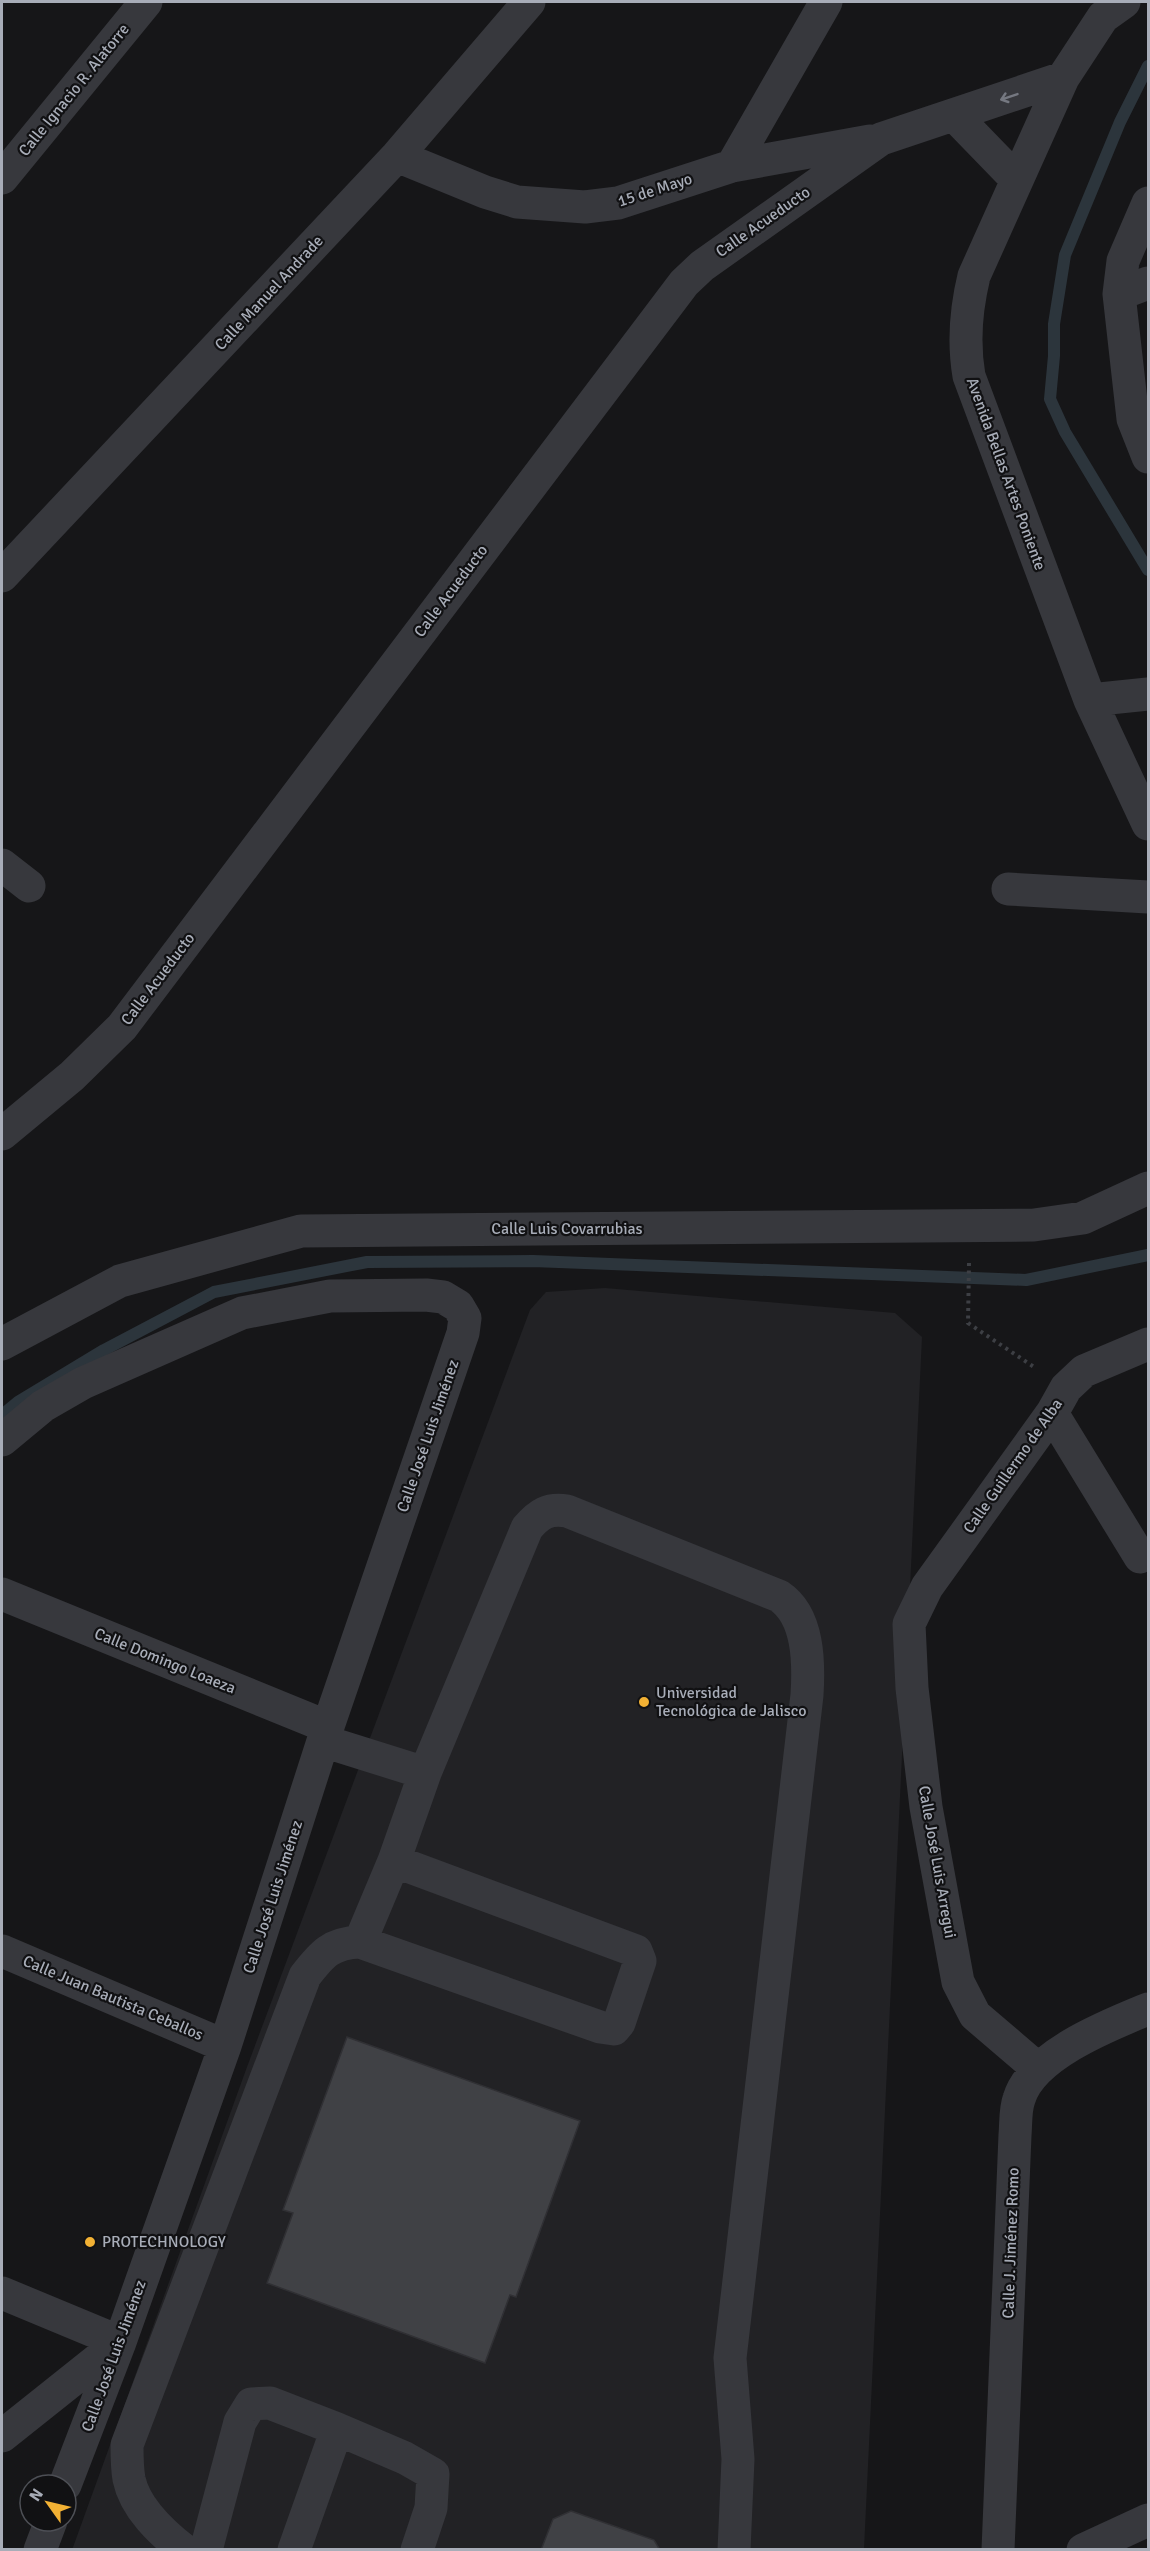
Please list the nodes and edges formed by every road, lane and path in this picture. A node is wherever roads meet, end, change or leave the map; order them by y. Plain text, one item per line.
1 (146, 2) edge
2 (529, 2) edge
3 (825, 2) edge
4 (1124, 2) edge
5 (1062, 78) junction
6 (955, 116) junction
7 (881, 139) junction
8 (398, 156) junction
9 (732, 166) junction
10 (2, 178) edge
11 (1017, 180) junction
12 (1149, 203) edge
13 (1134, 289) edge
14 (1141, 416) edge
15 (1149, 457) edge
16 (2, 576) edge
17 (1149, 694) edge
18 (1090, 699) junction
19 (1149, 824) edge
20 (2, 865) edge
21 (28, 886) dead end
22 (1008, 889) dead end
23 (1149, 897) edge
24 (2, 1134) edge
25 (1149, 1188) edge
26 (969, 1265) dead end
27 (2, 1344) edge
28 (1149, 1344) edge
29 (1059, 1401) junction
30 (2, 1440) edge
31 (1140, 1557) dead end
32 (2, 1594) edge
33 (909, 1624) joint
34 (326, 1734) junction
35 (425, 1773) junction
36 (394, 1861) junction
37 (360, 1942) junction
38 (2, 1951) edge
39 (1145, 2020) edge
40 (225, 2046) junction
41 (1037, 2068) junction
42 (2, 2294) edge
43 (120, 2342) junction
44 (337, 2429) junction
45 (2, 2436) edge
46 (70, 2473) edge
47 (1149, 2520) edge
48 (46, 2533) edge
49 (40, 2550) edge
50 (184, 2550) edge
51 (206, 2550) edge
52 (294, 2550) edge
53 (417, 2550) edge
54 (734, 2550) edge
55 (998, 2550) edge
56 (1083, 2550) edge

1 - 10 street, Calle Ignacio R. Alatorre
2 - 8 street, Calle Manuel Andrade
3 - 9 street
4 - 5 street, Avenida Bellas Artes Poniente
5 -> 6 street, Calle Acueducto
5 - 11 street, Avenida Bellas Artes Poniente
6 - 7 street, Calle Acueducto
6 - 11 street
7 - 9 street, 15 de Mayo
7 - 24 street, Calle Acueducto
8 - 9 street, 15 de Mayo
8 - 16 street, Calle Manuel Andrade
11 - 18 street, Avenida Bellas Artes Poniente
12 - 13 street
13 - 14 street
14 - 15 street
17 - 18 street
18 - 19 street, Avenida Bellas Artes Poniente
20 - 21 street
22 - 23 street
25 - 27 street, Calle Luis Covarrubias
26 - 29 path
28 - 29 street, Calle Guillermo de Alba
29 - 31 street
29 - 33 street, Calle Guillermo de Alba
30 - 34 street, Calle José Luis Jiménez
32 - 34 street, Calle Domingo Loaeza
33 - 41 street, Calle José Luis Arregui
34 - 35 street, Calle Domingo Loaeza
34 - 40 street, Calle José Luis Jiménez
35 - 36 street
35 - 54 street
36 - 37 street
36 - 37 street
37 - 50 street
38 - 40 street, Calle Juan Bautista Ceballos
39 - 41 street, Calle J. Jiménez Romo
40 - 43 street, Calle José Luis Jiménez
41 - 55 street, Calle J. Jiménez Romo
42 - 43 street
43 - 45 street
43 - 46 street, Calle José Luis Jiménez
44 - 51 street
44 - 52 street
44 - 53 street
47 - 56 street
48 - 49 street

